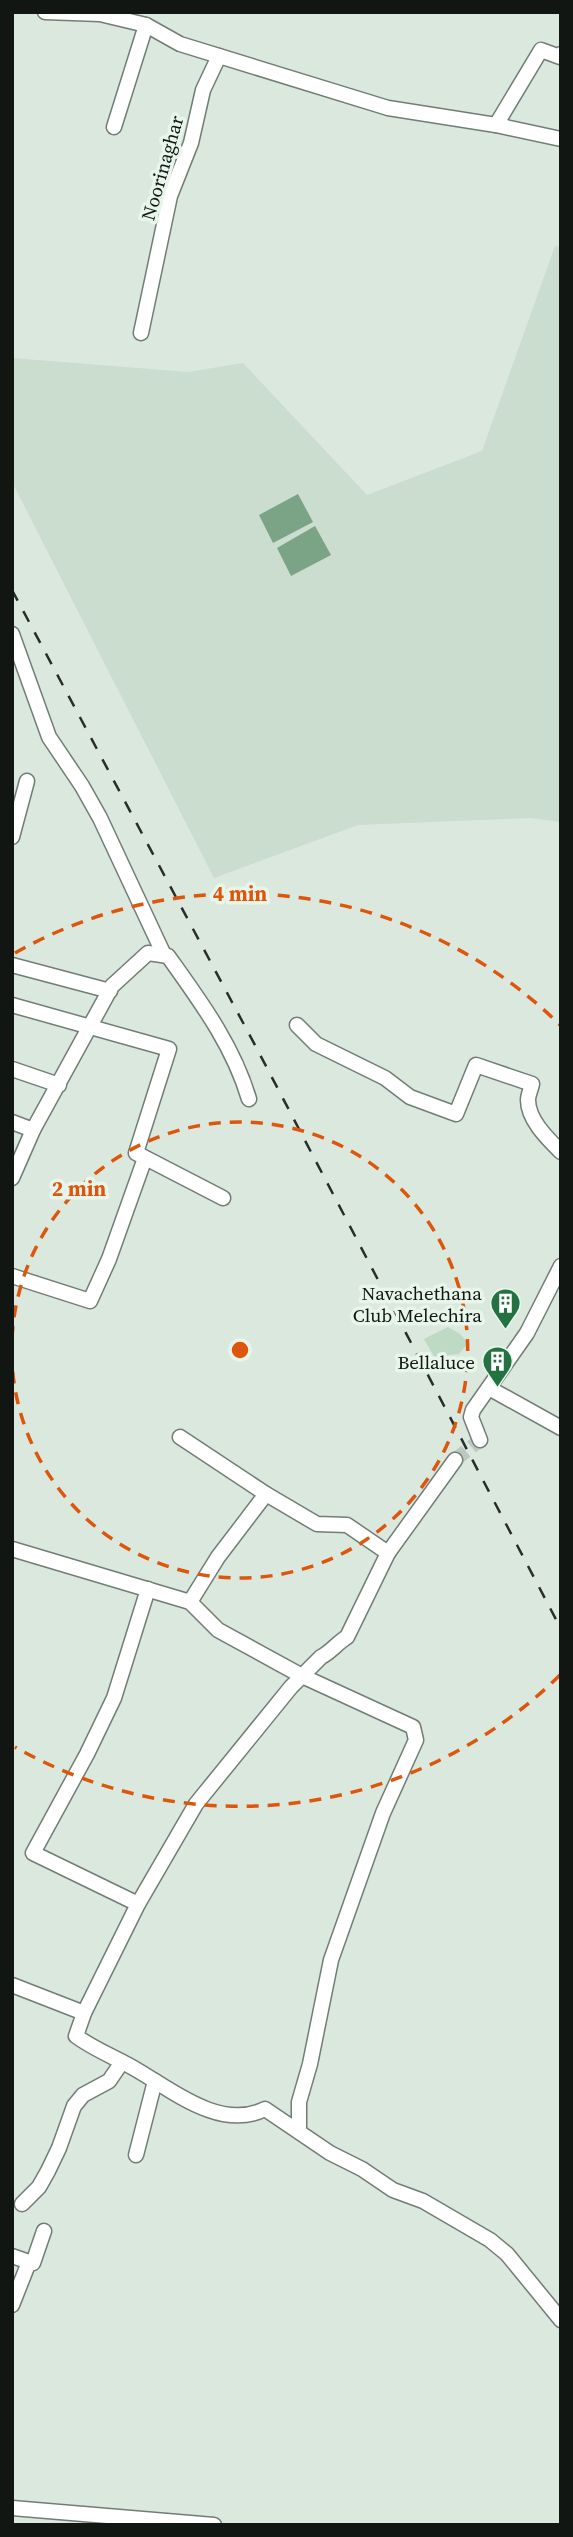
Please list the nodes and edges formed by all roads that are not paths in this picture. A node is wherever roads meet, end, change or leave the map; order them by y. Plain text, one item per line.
1 (44, 12) edge
2 (146, 24) junction
3 (561, 54) edge
4 (219, 56) junction
5 (496, 125) junction
6 (114, 127) dead end
7 (561, 139) edge
8 (141, 333) dead end
9 (12, 634) edge
10 (27, 781) dead end
11 (12, 837) edge
12 (164, 955) junction
13 (12, 965) edge
14 (110, 991) junction
15 (12, 1005) edge
16 (297, 1025) dead end
17 (92, 1026) junction
18 (12, 1069) edge
19 (59, 1085) junction
20 (249, 1099) dead end
21 (12, 1122) edge
22 (33, 1130) junction
23 (561, 1152) edge
24 (145, 1158) junction
25 (12, 1178) edge
26 (223, 1198) dead end
27 (561, 1266) edge
28 (12, 1276) edge
29 (489, 1388) junction
30 (561, 1428) edge
31 (180, 1437) dead end
32 (480, 1440) dead end
33 (455, 1460) tunnel mouth
34 (266, 1494) junction
35 (12, 1549) edge
36 (388, 1553) junction
37 (148, 1589) junction
38 (190, 1602) junction
39 (302, 1676) junction
40 (138, 1904) junction
41 (12, 1985) edge
42 (84, 2013) junction
43 (122, 2062) junction
44 (155, 2081) junction
45 (299, 2130) junction
46 (136, 2155) dead end
47 (22, 2204) dead end
48 (44, 2231) dead end
49 (12, 2256) edge
50 (29, 2262) junction
51 (12, 2305) edge
52 (561, 2320) edge
53 (12, 2508) edge
54 (214, 2525) edge

1 - 2 street
2 - 4 street
2 - 6 street
3 - 5 street
4 - 5 street
4 - 8 street, Noorinaghar
5 - 7 street
9 - 12 street
10 - 11 street
12 - 14 street
12 - 20 street
13 - 14 street
14 - 17 street
15 - 17 street
16 - 23 street
17 - 19 street
17 - 24 street
18 - 19 street
19 - 22 street
21 - 22 street
22 - 25 street
24 - 26 street
24 - 28 street
27 - 29 street
29 - 30 street
29 - 32 street
31 - 34 street
33 - 36 street
34 - 36 street
34 - 38 street
35 - 37 street
36 - 39 street
37 - 38 street
37 - 40 street
38 - 39 street
39 - 40 street
39 - 45 street
40 - 42 street
41 - 42 street
42 - 43 street
43 - 44 street
43 - 47 street
44 - 45 street
44 - 46 street
45 - 52 street
48 - 50 street
49 - 50 street
50 - 51 street
53 - 54 street

